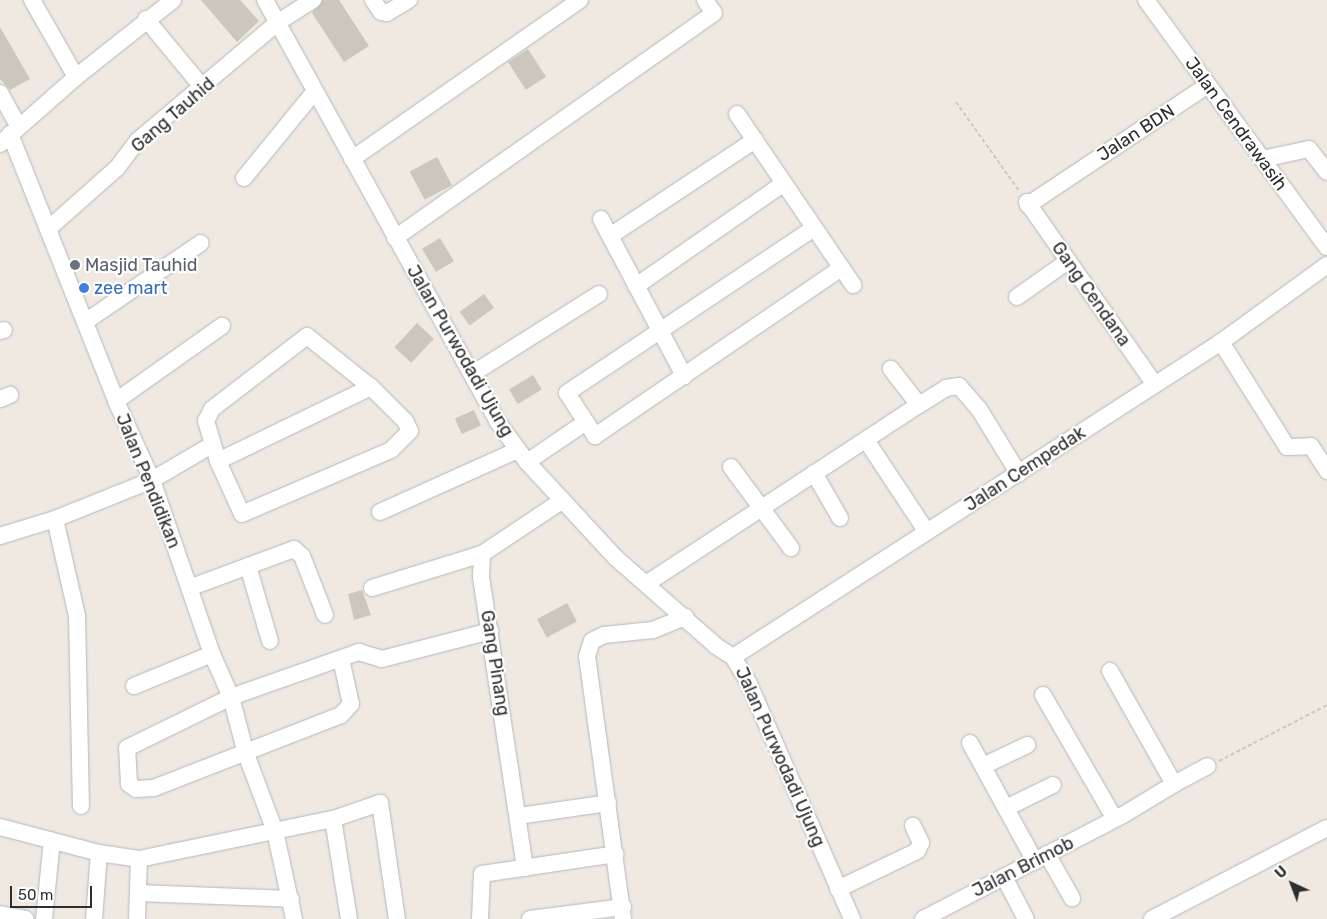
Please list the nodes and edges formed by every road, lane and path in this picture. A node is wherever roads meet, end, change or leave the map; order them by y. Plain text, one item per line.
1 (32, 0) edge
2 (173, 0) edge
3 (265, 0) edge
4 (313, 0) edge
5 (373, 0) edge
6 (409, 0) edge
7 (580, 0) edge
8 (705, 0) edge
9 (1146, 0) edge
10 (146, 19) junction
11 (278, 23) junction
12 (76, 77) junction
13 (1208, 85) junction
14 (203, 88) junction
15 (315, 91) junction
16 (0, 93) edge
17 (956, 102) dead end
18 (737, 114) dead end
19 (10, 135) edge
20 (754, 140) junction
21 (352, 158) junction
22 (1262, 159) junction
23 (1327, 172) edge
24 (244, 178) dead end
25 (784, 183) junction
26 (1028, 204) junction
27 (601, 219) dead end
28 (814, 228) junction
29 (48, 229) junction
30 (610, 236) junction
31 (395, 238) junction
32 (201, 243) dead end
33 (1327, 247) edge
34 (1068, 261) junction
35 (1327, 265) edge
36 (841, 268) junction
37 (853, 285) dead end
38 (636, 286) junction
39 (599, 294) dead end
40 (1017, 297) dead end
41 (85, 322) junction
42 (222, 326) dead end
43 (660, 331) junction
44 (1221, 342) junction
45 (891, 369) dead end
46 (472, 374) junction
47 (684, 376) junction
48 (1154, 385) junction
49 (370, 387) junction
50 (116, 401) junction
51 (919, 405) junction
52 (586, 422) junction
53 (866, 440) junction
54 (212, 445) junction
55 (522, 456) junction
56 (218, 461) junction
57 (731, 467) dead end
58 (1327, 471) edge
59 (814, 473) junction
60 (1019, 474) junction
61 (152, 480) junction
62 (563, 500) junction
63 (761, 508) junction
64 (380, 512) dead end
65 (840, 518) dead end
66 (55, 519) junction
67 (928, 532) junction
68 (0, 536) edge
69 (791, 548) dead end
70 (482, 554) junction
71 (248, 566) junction
72 (646, 584) junction
73 (189, 588) junction
74 (372, 588) dead end
75 (325, 616) dead end
76 (686, 617) junction
77 (490, 631) junction
78 (270, 641) dead end
79 (212, 654) junction
80 (733, 657) junction
81 (340, 659) junction
82 (1110, 671) dead end
83 (134, 686) dead end
84 (1042, 695) dead end
85 (231, 697) junction
86 (1327, 705) edge
87 (970, 743) dead end
88 (1027, 744) dead end
89 (246, 754) junction
90 (983, 766) junction
91 (1208, 766) joint
92 (1174, 784) junction
93 (1053, 785) dead end
94 (608, 803) junction
95 (81, 806) dead end
96 (1006, 808) junction
97 (519, 816) junction
98 (1119, 817) junction
99 (333, 819) junction
100 (0, 826) edge
101 (914, 826) dead end
102 (1327, 828) edge
103 (275, 831) junction
104 (52, 840) junction
105 (99, 853) junction
106 (616, 854) junction
107 (1041, 857) junction
108 (139, 859) junction
109 (525, 868) junction
110 (1004, 877) junction
111 (838, 889) junction
112 (138, 893) junction
113 (1072, 898) dead end
114 (291, 899) junction
115 (623, 913) edge
116 (0, 914) edge
117 (26, 919) edge
118 (44, 919) edge
119 (94, 919) edge
120 (137, 919) edge
121 (294, 919) edge
122 (349, 919) edge
123 (397, 919) edge
124 (480, 919) edge
125 (530, 919) edge
126 (852, 919) edge
127 (922, 919) edge
128 (1026, 919) edge
129 (1152, 919) edge

1 - 12 street
2 - 10 street
3 - 11 street, Jalan Purwodadi Ujung
4 - 11 street, Gang Tauhid
5 - 6 street
7 - 21 street
8 - 31 street
9 - 13 street, Jalan Cendrawasih
10 - 12 street
10 - 14 street
11 - 14 street, Gang Tauhid
11 - 15 street, Jalan Purwodadi Ujung
12 - 19 street
13 - 22 street, Jalan Cendrawasih
13 - 26 street, Jalan BDN
14 - 29 street, Gang Tauhid
15 - 21 street, Jalan Purwodadi Ujung
15 - 24 street
16 - 19 street, Jalan Pendidikan
17 - 26 path
18 - 20 street
19 - 29 street, Jalan Pendidikan
20 - 25 street
20 - 30 street
21 - 31 street, Jalan Purwodadi Ujung
22 - 23 street
22 - 33 street, Jalan Cendrawasih
25 - 28 street
25 - 38 street
26 - 34 street, Gang Cendana
27 - 30 street
28 - 36 street
28 - 43 street
29 - 41 street, Jalan Pendidikan
30 - 38 street
31 - 46 street, Jalan Purwodadi Ujung
32 - 41 street
34 - 40 street
34 - 48 street, Gang Cendana
35 - 44 street, Jalan Cempedak
36 - 37 street
36 - 47 street
38 - 43 street
39 - 46 street
41 - 50 street, Jalan Pendidikan
42 - 50 street
43 - 47 street
43 - 52 street
44 - 48 street, Jalan Cempedak
44 - 58 street
45 - 51 street
46 - 55 street, Jalan Purwodadi Ujung
47 - 52 street
48 - 60 street, Jalan Cempedak
49 - 54 street
49 - 56 street
49 - 56 street
50 - 61 street, Jalan Pendidikan
51 - 53 street
51 - 60 street
52 - 55 street
53 - 59 street
53 - 67 street
54 - 56 street
54 - 61 street
55 - 62 street, Jalan Purwodadi Ujung
55 - 64 street
57 - 63 street
59 - 63 street
59 - 65 street
60 - 67 street, Jalan Cempedak
61 - 66 street
61 - 73 street, Jalan Pendidikan
62 - 70 street
62 - 72 street, Jalan Purwodadi Ujung
63 - 69 street
63 - 72 street
66 - 68 street
66 - 95 street
67 - 80 street, Jalan Cempedak
70 - 74 street
70 - 77 street, Gang Pinang
71 - 73 street
71 - 75 street
71 - 78 street
72 - 76 street, Jalan Purwodadi Ujung
73 - 79 street, Jalan Pendidikan
76 - 80 street, Jalan Purwodadi Ujung
76 - 94 street
77 - 81 street
77 - 97 street, Gang Pinang
79 - 83 street
79 - 85 street, Jalan Pendidikan
80 - 111 street, Jalan Purwodadi Ujung
81 - 85 street
81 - 89 street
82 - 92 street
84 - 98 street
85 - 89 street, Jalan Pendidikan
85 - 89 street
86 - 91 path
87 - 90 street
88 - 90 street
89 - 103 street, Jalan Pendidikan
90 - 96 street
91 - 92 street, Jalan Brimob
92 - 98 street, Jalan Brimob
93 - 96 street
94 - 97 street
94 - 106 street
96 - 107 street
97 - 109 street, Gang Pinang
98 - 107 street, Jalan Brimob
99 - 103 street
99 - 122 street
99 - 123 street
100 - 104 street
101 - 111 street
102 - 129 street
103 - 108 street
103 - 114 street, Jalan Pendidikan
104 - 105 street
104 - 118 street
105 - 108 street
105 - 119 street
106 - 109 street
106 - 115 street
107 - 110 street, Jalan Brimob
107 - 113 street
108 - 112 street
109 - 124 street
110 - 127 street, Jalan Brimob
110 - 128 street
111 - 126 street, Jalan Purwodadi Ujung
112 - 114 street
112 - 120 street
114 - 121 street, Jalan Pendidikan
115 - 125 street
116 - 117 street

